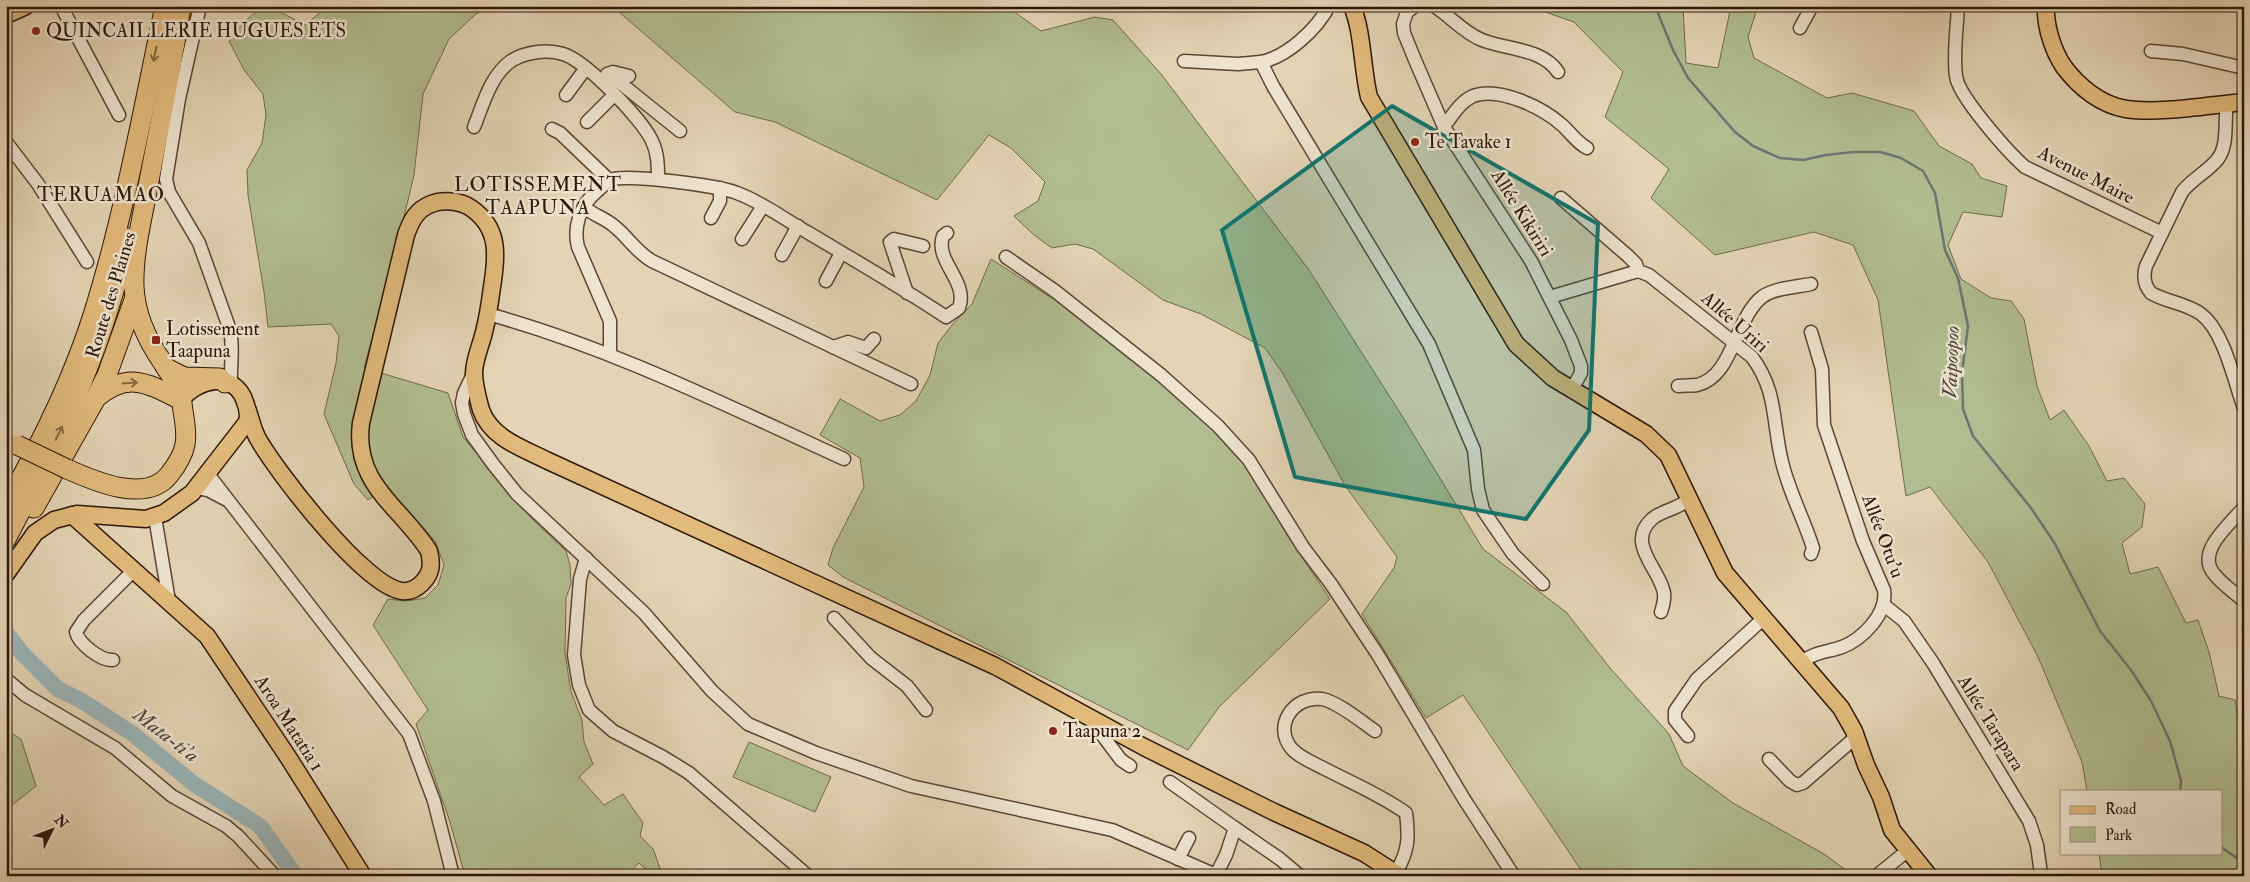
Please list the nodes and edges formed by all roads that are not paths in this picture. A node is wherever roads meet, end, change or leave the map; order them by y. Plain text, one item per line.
1 (26, 6) edge
2 (61, 6) edge
3 (165, 6) edge
4 (180, 6) edge
5 (200, 6) edge
6 (1329, 6) edge
7 (1352, 6) edge
8 (1415, 6) edge
9 (1434, 6) edge
10 (1812, 6) edge
11 (1958, 6) edge
12 (2046, 6) edge
13 (6, 15) edge
14 (1800, 28) dead end
15 (2151, 51) dead end
16 (1184, 60) dead end
17 (1262, 62) junction
18 (586, 68) junction
19 (2244, 68) edge
20 (1558, 72) dead end
21 (630, 76) dead end
22 (608, 87) junction
23 (566, 95) dead end
24 (2244, 102) edge
25 (2227, 103) junction
26 (119, 115) dead end
27 (587, 122) dead end
28 (1444, 126) junction
29 (474, 128) dead end
30 (552, 129) dead end
31 (680, 131) dead end
32 (6, 142) edge
33 (1587, 148) dead end
34 (658, 179) junction
35 (609, 180) junction
36 (720, 188) junction
37 (1561, 198) dead end
38 (763, 206) junction
39 (584, 207) junction
40 (710, 218) dead end
41 (798, 226) junction
42 (947, 233) dead end
43 (2162, 234) junction
44 (742, 239) dead end
45 (923, 246) dead end
46 (841, 253) junction
47 (782, 256) dead end
48 (1006, 257) dead end
49 (87, 262) dead end
50 (1638, 271) junction
51 (826, 281) dead end
52 (1811, 284) dead end
53 (907, 293) junction
54 (135, 297) junction
55 (1550, 298) junction
56 (488, 314) junction
57 (1810, 332) dead end
58 (874, 339) dead end
59 (1733, 342) junction
60 (833, 347) junction
61 (610, 354) junction
62 (166, 368) junction
63 (474, 372) junction
64 (228, 383) junction
65 (911, 384) dead end
66 (1678, 386) dead end
67 (1572, 390) junction
68 (96, 398) junction
69 (181, 400) junction
70 (2244, 408) edge
71 (248, 411) junction
72 (12, 442) edge
73 (844, 459) dead end
74 (208, 474) junction
75 (196, 488) junction
76 (1689, 499) junction
77 (233, 504) junction
78 (6, 505) edge
79 (2244, 507) edge
80 (72, 515) junction
81 (156, 517) junction
82 (6, 539) edge
83 (1811, 554) dead end
84 (586, 558) junction
85 (134, 570) junction
86 (6, 574) edge
87 (1543, 584) dead end
88 (169, 601) junction
89 (2244, 601) edge
90 (1884, 605) junction
91 (1661, 612) dead end
92 (834, 618) dead end
93 (1764, 618) junction
94 (112, 660) dead end
95 (1802, 662) junction
96 (6, 679) edge
97 (926, 710) dead end
98 (1090, 718) junction
99 (1375, 731) dead end
100 (1688, 736) dead end
101 (1856, 737) junction
102 (1769, 759) dead end
103 (1130, 766) dead end
104 (1170, 782) dead end
105 (1235, 828) junction
106 (1189, 838) dead end
107 (1908, 851) junction
108 (1178, 859) junction
109 (1880, 873) dead end
110 (1398, 874) edge
111 (2041, 874) dead end
112 (1217, 875) edge
113 (276, 876) edge
114 (363, 876) edge
115 (453, 876) edge
116 (808, 876) edge
117 (1300, 876) edge
118 (1514, 876) edge
119 (1929, 876) edge

1 - 13 main road
2 - 26 street
3 -> 78 highway, Route des Plaines
4 - 54 highway
82 -> 4 highway, Route des Plaines
5 - 64 street
6 - 17 street
7 - 67 main road
8 - 28 street, Allée Kikiriri
9 - 20 street
10 - 14 street
11 - 43 street, Avenue Maire
12 - 25 main road
15 - 19 street
16 - 17 street
17 - 87 street
18 - 22 street
18 - 23 street
18 - 29 street
21 - 22 street
22 - 27 street
22 - 31 street
22 - 34 street
24 - 25 main road
25 - 43 street
28 - 33 street
28 - 55 street, Allée Kikiriri
30 - 35 street
32 - 49 street
34 - 35 street
34 - 36 street
35 - 39 street
36 - 38 street
36 - 40 street
37 - 50 street, Allée Uriri
38 - 41 street
38 - 44 street
39 - 60 street
39 - 61 street
41 - 46 street
41 - 47 street
42 - 53 street
43 - 70 street
45 - 53 street
46 - 51 street
46 - 53 street
48 - 118 street
50 - 55 street
50 - 59 street, Allée Uriri
52 - 59 street
54 - 62 highway
54 - 68 highway
55 - 67 street, Allée Kikiriri
56 - 61 street
56 - 63 main road
56 - 71 main road
57 - 90 street, Allée Otu'u
58 - 60 street
59 - 66 street
59 - 83 street, Allée Uriri
60 - 65 street
61 - 73 street
62 - 64 highway
62 - 69 highway
63 - 84 street
63 - 98 main road
64 - 69 main road
64 - 71 main road
67 - 76 main road
68 -> 69 highway
68 - 82 highway
69 - 72 highway, bridge
71 - 74 main road
74 - 75 main road
74 - 77 street
75 - 77 street
75 - 81 main road
76 - 91 street
76 - 93 main road
77 - 115 street
79 - 89 street
80 - 81 main road
80 - 85 main road, Aroa Matatia 1
80 - 86 main road
81 - 88 street
84 - 108 street
84 - 116 street
85 - 88 main road, Aroa Matatia 1
85 - 94 street
88 - 114 main road, Aroa Matatia 1
90 - 95 street, Allée Otu'u
90 - 111 street, Allée Tarapara
92 - 97 street
93 - 95 main road
93 - 100 street
95 - 101 main road
96 - 113 street
98 - 103 street
98 - 110 main road
99 - 110 street
101 - 102 street
101 - 107 main road
104 - 105 street
105 - 112 street
105 - 117 street
106 - 108 street
107 - 109 street
107 - 119 main road
108 - 112 street

